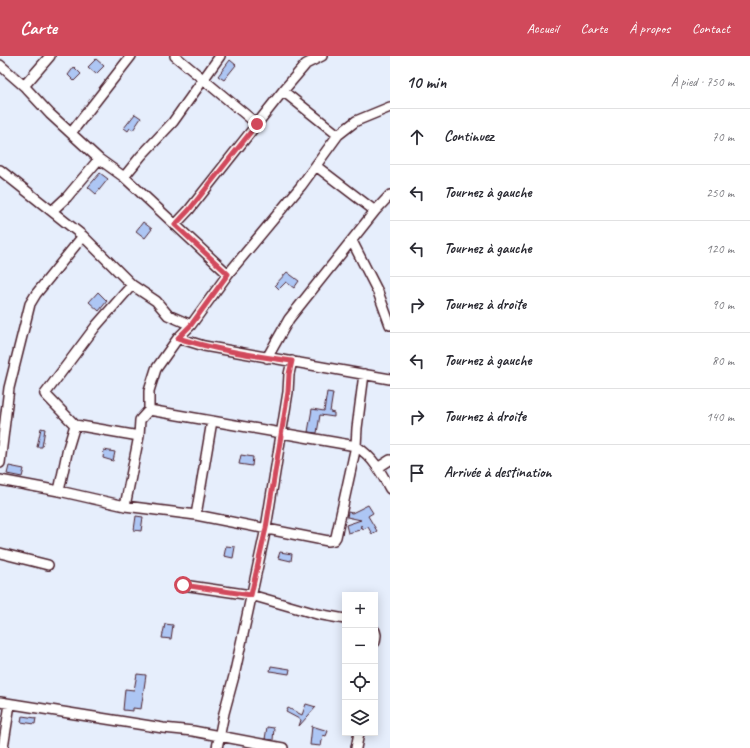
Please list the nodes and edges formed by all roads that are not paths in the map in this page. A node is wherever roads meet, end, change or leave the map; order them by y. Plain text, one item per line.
1 (50, 56) edge
2 (131, 56) edge
3 (175, 56) edge
4 (220, 56) edge
5 (322, 56) edge
6 (0, 65) edge
7 (203, 80) junction
8 (24, 86) junction
9 (283, 91) junction
10 (390, 107) edge
11 (257, 124) junction
12 (71, 133) junction
13 (338, 135) junction
14 (99, 159) junction
15 (316, 166) junction
16 (0, 170) edge
17 (124, 177) junction
18 (390, 195) edge
19 (52, 211) junction
20 (375, 211) junction
21 (175, 225) junction
22 (83, 236) junction
23 (352, 241) junction
24 (228, 274) junction
25 (132, 285) junction
26 (191, 325) junction
27 (390, 325) edge
28 (178, 338) junction
29 (267, 358) junction
30 (292, 361) junction
31 (364, 374) junction
32 (390, 379) edge
33 (149, 410) junction
34 (212, 420) junction
35 (75, 424) junction
36 (281, 434) junction
37 (139, 436) junction
38 (356, 446) junction
39 (390, 460) edge
40 (0, 463) edge
41 (379, 467) junction
42 (0, 480) edge
43 (390, 489) edge
44 (59, 491) junction
45 (125, 506) junction
46 (196, 515) junction
47 (266, 528) junction
48 (0, 553) edge
49 (48, 566) dead end
50 (183, 585) dead end
51 (251, 595) junction
52 (342, 618) edge
53 (0, 702) edge
54 (10, 704) junction
55 (220, 736) junction
56 (358, 736) edge
57 (3, 748) edge
58 (216, 748) edge
59 (283, 748) edge
60 (356, 748) edge

1 - 8 street
2 - 12 street
3 - 7 street
4 - 7 street
5 - 9 street
6 - 8 street
7 - 11 street
7 - 17 street
8 - 12 street
9 - 11 street
9 - 13 street
10 - 13 street
11 - 21 street
12 - 14 street
13 - 15 street
14 - 17 street
14 - 19 street
15 - 20 street
15 - 24 street
16 - 19 street
17 - 21 street
18 - 20 street
19 - 22 street
20 - 23 street
21 - 24 street
22 - 25 street
22 - 40 street
23 - 27 street
23 - 29 street
24 - 26 street
25 - 26 street
25 - 35 street
26 - 28 street
28 - 29 street
28 - 33 street
29 - 30 street
30 - 31 street
30 - 36 street
31 - 32 street
31 - 38 street
33 - 34 street
33 - 37 street
34 - 36 street
34 - 46 street
35 - 37 street
35 - 44 street
36 - 38 street
36 - 47 street
37 - 45 street
38 - 41 street
38 - 47 street
39 - 41 street
41 - 43 street
42 - 44 street
44 - 45 street
45 - 46 street
46 - 47 street
47 - 51 street
48 - 49 street
50 - 51 street
51 - 52 street
51 - 55 street
53 - 54 street
54 - 55 street
54 - 57 street
55 - 58 street
55 - 59 street
56 - 60 street

